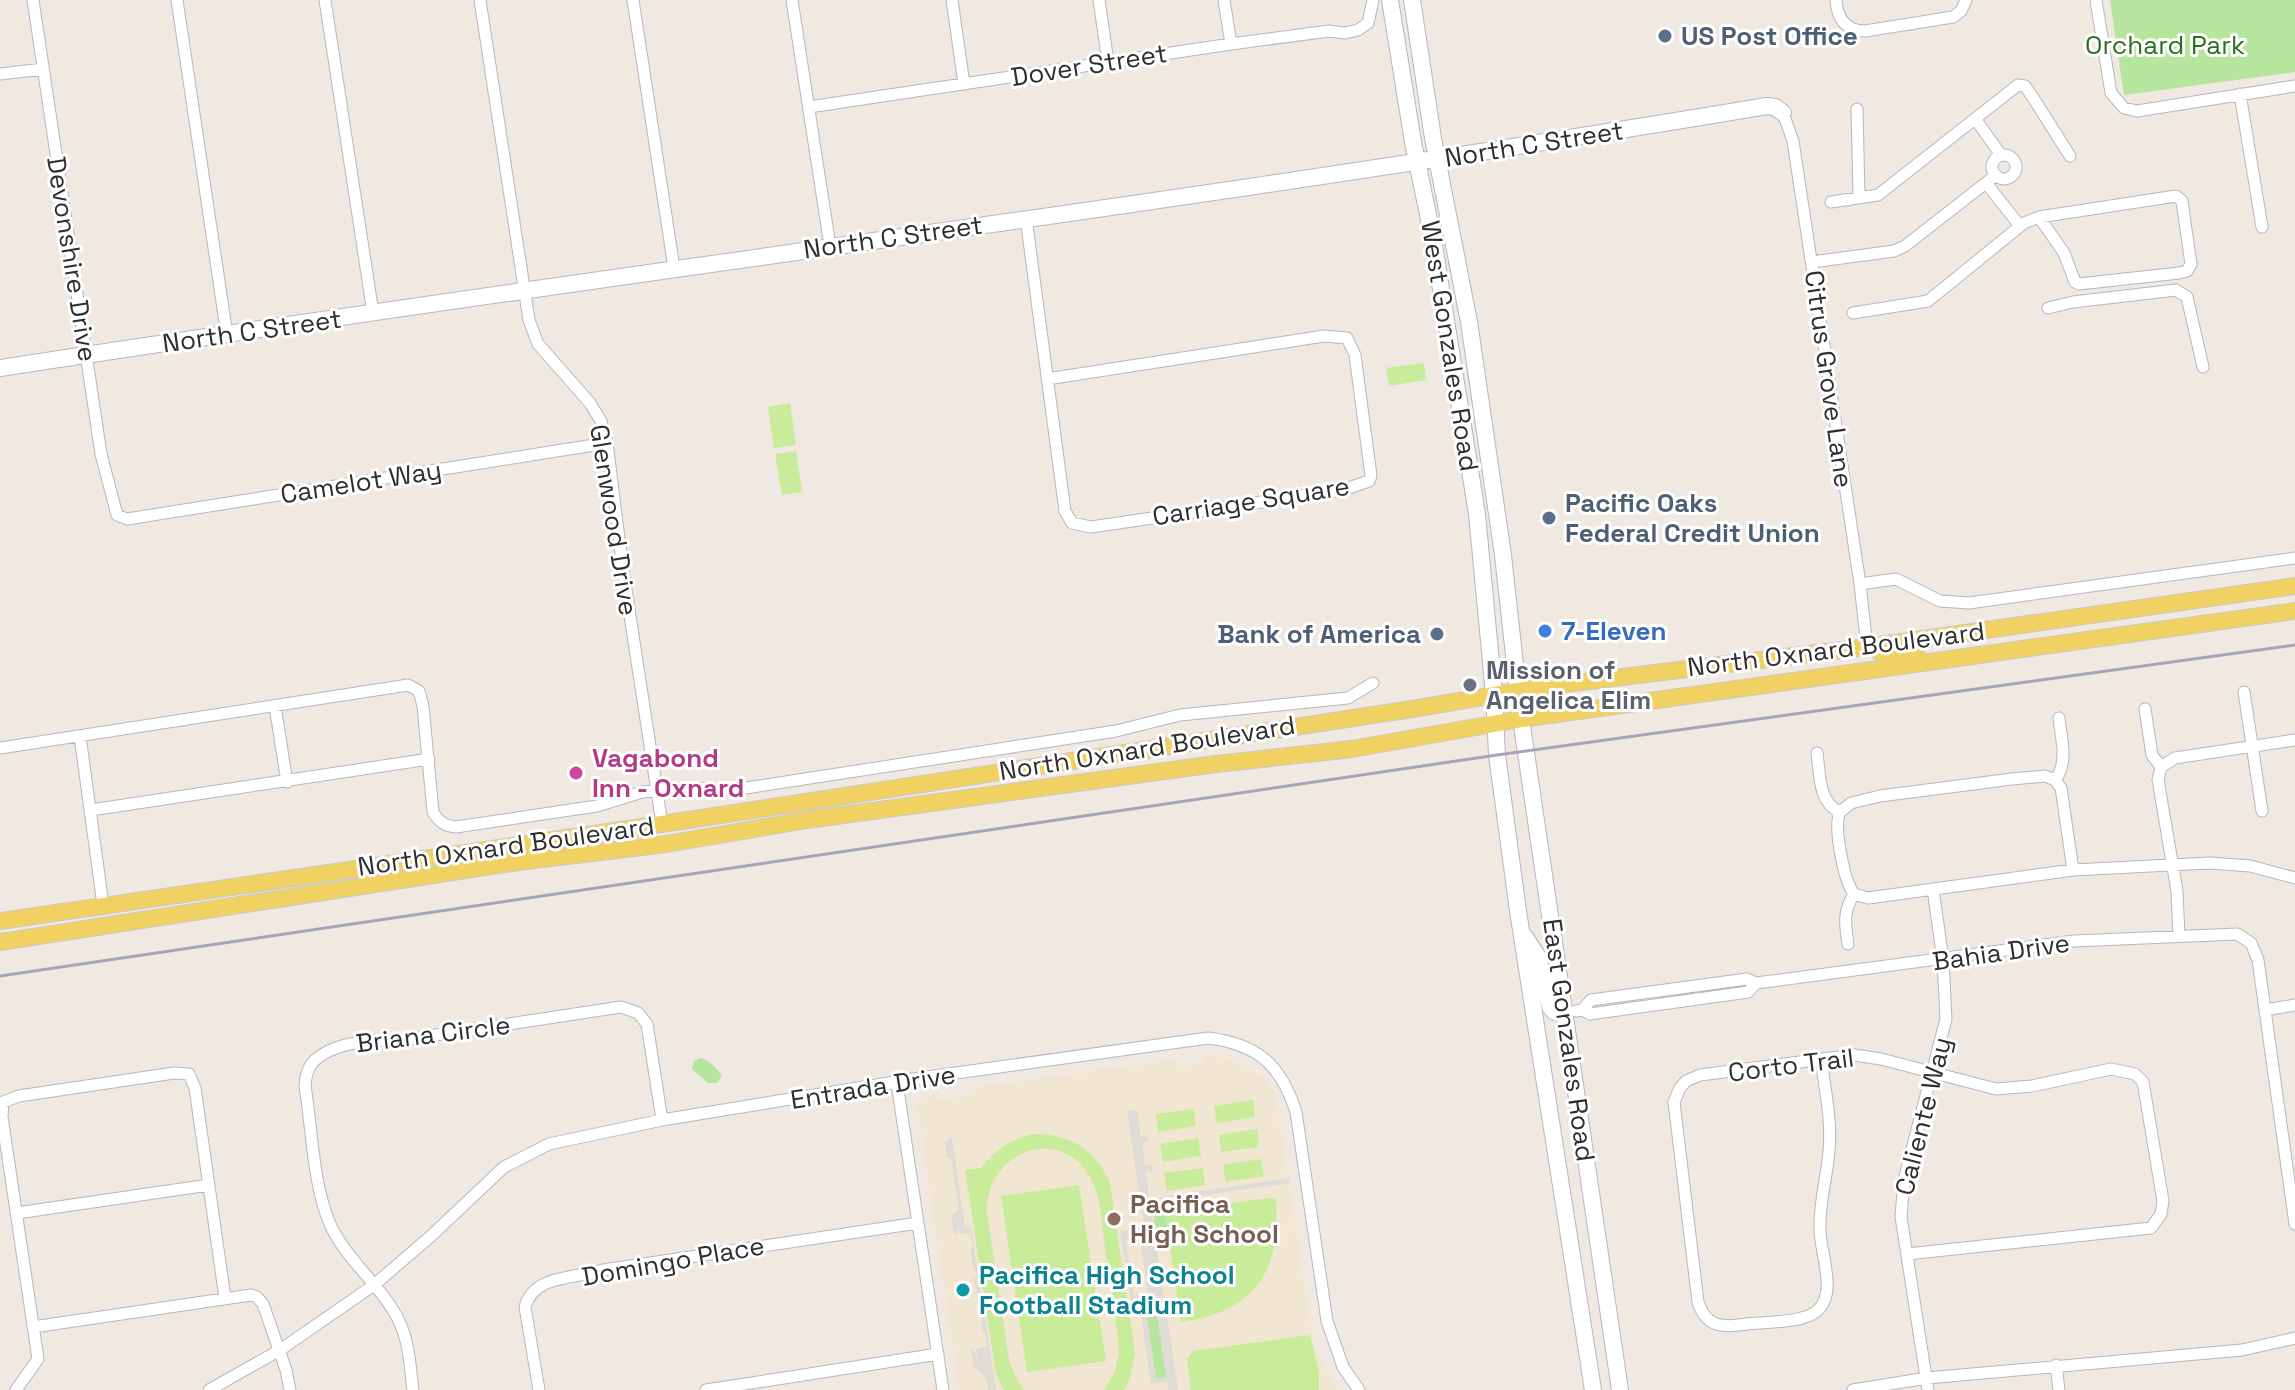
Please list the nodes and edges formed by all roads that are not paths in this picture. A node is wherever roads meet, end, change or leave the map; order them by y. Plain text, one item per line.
1 (33, 0) edge
2 (177, 0) edge
3 (325, 0) edge
4 (480, 0) edge
5 (633, 0) edge
6 (792, 0) edge
7 (952, 0) edge
8 (1099, 0) edge
9 (1224, 0) edge
10 (1373, 0) edge
11 (1390, 0) edge
12 (1412, 0) edge
13 (1836, 0) edge
14 (1966, 0) edge
15 (2096, 0) edge
16 (1231, 44) junction
17 (1108, 62) junction
18 (43, 69) junction
19 (0, 74) edge
20 (964, 84) junction
21 (2295, 86) edge
22 (2240, 94) junction
23 (809, 107) junction
24 (1857, 109) dead end
25 (1783, 113) joint
26 (1976, 120) junction
27 (2001, 155) junction
28 (2070, 156) dead end
29 (1438, 159) junction
30 (1418, 161) junction
31 (1991, 179) junction
32 (1859, 197) junction
33 (1831, 202) dead end
34 (2039, 217) junction
35 (1026, 218) junction
36 (2020, 226) junction
37 (2262, 227) dead end
38 (830, 246) junction
39 (1812, 262) junction
40 (674, 268) junction
41 (524, 289) junction
42 (2048, 308) dead end
43 (373, 313) junction
44 (1853, 313) dead end
45 (227, 335) junction
46 (87, 355) junction
47 (2203, 367) dead end
48 (0, 368) edge
49 (1047, 379) junction
50 (1478, 387) junction
51 (1457, 391) junction
52 (607, 443) junction
53 (117, 515) joint
54 (2295, 558) edge
55 (1860, 584) junction
56 (2295, 586) edge
57 (2295, 611) edge
58 (1867, 647) junction
59 (1924, 663) junction
60 (1826, 677) junction
61 (1373, 683) dead end
62 (1517, 690) junction
63 (2244, 692) dead end
64 (1494, 694) junction
65 (275, 706) junction
66 (2145, 709) dead end
67 (2059, 718) dead end
68 (1521, 719) junction
69 (1495, 723) junction
70 (80, 736) junction
71 (2295, 740) edge
72 (1197, 741) junction
73 (2252, 746) junction
74 (0, 748) edge
75 (1817, 753) dead end
76 (429, 759) junction
77 (2161, 767) junction
78 (1181, 769) junction
79 (2055, 780) junction
80 (287, 782) junction
81 (656, 791) junction
82 (91, 810) junction
83 (2262, 811) dead end
84 (1840, 812) junction
85 (662, 824) junction
86 (732, 833) junction
87 (630, 848) junction
88 (2173, 865) junction
89 (2073, 870) junction
90 (2295, 878) edge
91 (340, 889) junction
92 (1933, 889) junction
93 (1854, 894) junction
94 (103, 905) junction
95 (0, 921) edge
96 (0, 933) edge
97 (1521, 933) junction
98 (2179, 936) junction
99 (0, 942) edge
100 (1848, 944) dead end
101 (1943, 960) junction
102 (1756, 983) junction
103 (1700, 985) junction
104 (2295, 1005) edge
105 (1634, 1007) junction
106 (2265, 1010) junction
107 (1574, 1011) junction
108 (1821, 1060) junction
109 (1932, 1074) junction
110 (897, 1083) junction
111 (662, 1120) junction
112 (209, 1185) junction
113 (17, 1213) junction
114 (918, 1223) junction
115 (2295, 1224) edge
116 (1907, 1254) junction
117 (374, 1285) junction
118 (225, 1298) junction
119 (33, 1327) junction
120 (2295, 1338) edge
121 (280, 1350) junction
122 (938, 1354) junction
123 (2056, 1365) junction
124 (1928, 1384) edge
125 (16, 1390) edge
126 (209, 1390) edge
127 (290, 1390) edge
128 (413, 1390) edge
129 (539, 1390) edge
130 (706, 1390) edge
131 (943, 1390) edge
132 (1359, 1390) edge
133 (1593, 1390) edge
134 (1620, 1390) edge
135 (1853, 1390) edge
136 (2059, 1390) edge

1 - 18 street, Devonshire Drive
2 - 45 street
3 - 43 street
4 - 41 street, Glenwood Drive
5 - 40 street
6 - 23 street
7 - 20 street
8 - 17 street
9 - 16 street
10 - 16 street, Dover Street
11 - 30 main road, West Gonzales Road
12 - 29 main road, West Gonzales Road
13 - 14 street
15 - 22 street
16 - 17 street, Dover Street
17 - 20 street, Dover Street
18 - 19 street
18 - 46 street, Devonshire Drive
20 - 23 street, Dover Street
21 - 22 street
22 - 37 street
23 - 38 street
24 - 32 street
25 - 29 main road, North C Street
25 - 39 street, Citrus Grove Lane
26 - 27 street
26 - 28 street
26 - 32 street
27 - 31 street
27 - 31 street
29 - 30 main road, North C Street
29 - 50 main road, West Gonzales Road
30 - 35 main road, North C Street
30 - 51 main road, West Gonzales Road
31 - 36 street
31 - 39 street
32 - 33 street
34 - 34 street
34 - 36 street
35 - 38 main road, North C Street
35 - 49 street, Carriage Square
36 - 44 street
38 - 40 main road, North C Street
39 - 55 street, Citrus Grove Lane
40 - 41 main road, North C Street
41 - 43 main road, North C Street
41 - 52 street, Glenwood Drive
42 - 47 street
43 - 45 main road, North C Street
45 - 46 main road, North C Street
46 - 48 main road, North C Street
46 - 53 street, Devonshire Drive
49 - 49 street, Carriage Square
50 - 51 main road
50 - 62 main road, West Gonzales Road
51 - 64 main road, West Gonzales Road
52 - 53 street, Camelot Way
52 - 81 street, Glenwood Drive
54 - 55 street
55 - 58 street, Citrus Grove Lane
56 - 58 main road, North Oxnard Boulevard
57 - 59 main road, North Oxnard Boulevard
58 - 59 main road
58 - 60 main road
58 - 62 main road, North Oxnard Boulevard
59 - 60 main road, North Oxnard Boulevard
60 - 68 main road, North Oxnard Boulevard
61 - 81 street
62 - 64 main road, North Oxnard Boulevard
62 - 68 main road, East Gonzales Road
63 - 73 street
64 - 69 main road, East Gonzales Road
64 - 72 main road, North Oxnard Boulevard
65 - 70 street
65 - 76 street
65 - 80 street
66 - 77 street
67 - 79 street
68 - 69 main road, North Oxnard Boulevard
68 - 107 main road, East Gonzales Road
69 - 78 main road, North Oxnard Boulevard
69 - 97 main road, East Gonzales Road
70 - 74 street
70 - 82 street
71 - 73 street
72 - 78 main road
72 - 85 main road, North Oxnard Boulevard
73 - 77 street
73 - 83 street
75 - 84 street
76 - 80 street
76 - 81 street
77 - 88 street
78 - 86 main road, North Oxnard Boulevard
79 - 84 street
79 - 89 street
80 - 82 street
81 - 85 street, Glenwood Drive
82 - 94 street
84 - 93 street
85 - 86 main road
85 - 87 main road
85 - 94 main road, North Oxnard Boulevard
86 - 87 main road, North Oxnard Boulevard
87 - 91 main road, North Oxnard Boulevard
88 - 89 street
88 - 90 street
88 - 98 street
89 - 92 street
91 - 94 main road
91 - 99 main road, North Oxnard Boulevard
92 - 93 street
92 - 101 street, Caliente Way
93 - 100 street
94 - 95 main road, North Oxnard Boulevard
94 - 96 main road
97 - 107 main road
97 - 133 main road, East Gonzales Road
98 - 101 street, Bahia Drive
98 - 106 street, Bahia Drive
101 - 102 street, Bahia Drive
101 - 109 street, Caliente Way
102 - 103 street, Bahia Drive
102 - 105 street, Bahia Drive
103 - 105 street
103 - 107 street, Bahia Drive
104 - 106 street
105 - 107 street, Bahia Drive
106 - 115 street
107 - 134 main road, East Gonzales Road
108 - 108 street, Corto Trail
108 - 109 street, Corto Trail
109 - 116 street, Caliente Way
109 - 116 street, Corto Trail
110 - 111 street, Entrada Drive
110 - 114 street
110 - 132 street, Entrada Drive
111 - 117 street, Entrada Drive
111 - 117 street, Briana Circle
112 - 113 street
112 - 113 street
112 - 118 street
113 - 119 street
114 - 122 street
114 - 129 street, Domingo Place
116 - 124 street, Caliente Way
117 - 121 street, Entrada Drive
117 - 128 street, Briana Circle
118 - 119 street
118 - 121 street
119 - 125 street
120 - 123 street
121 - 126 street, Entrada Drive
121 - 127 street
122 - 130 street
122 - 131 street
123 - 124 street
123 - 136 street
124 - 135 street

